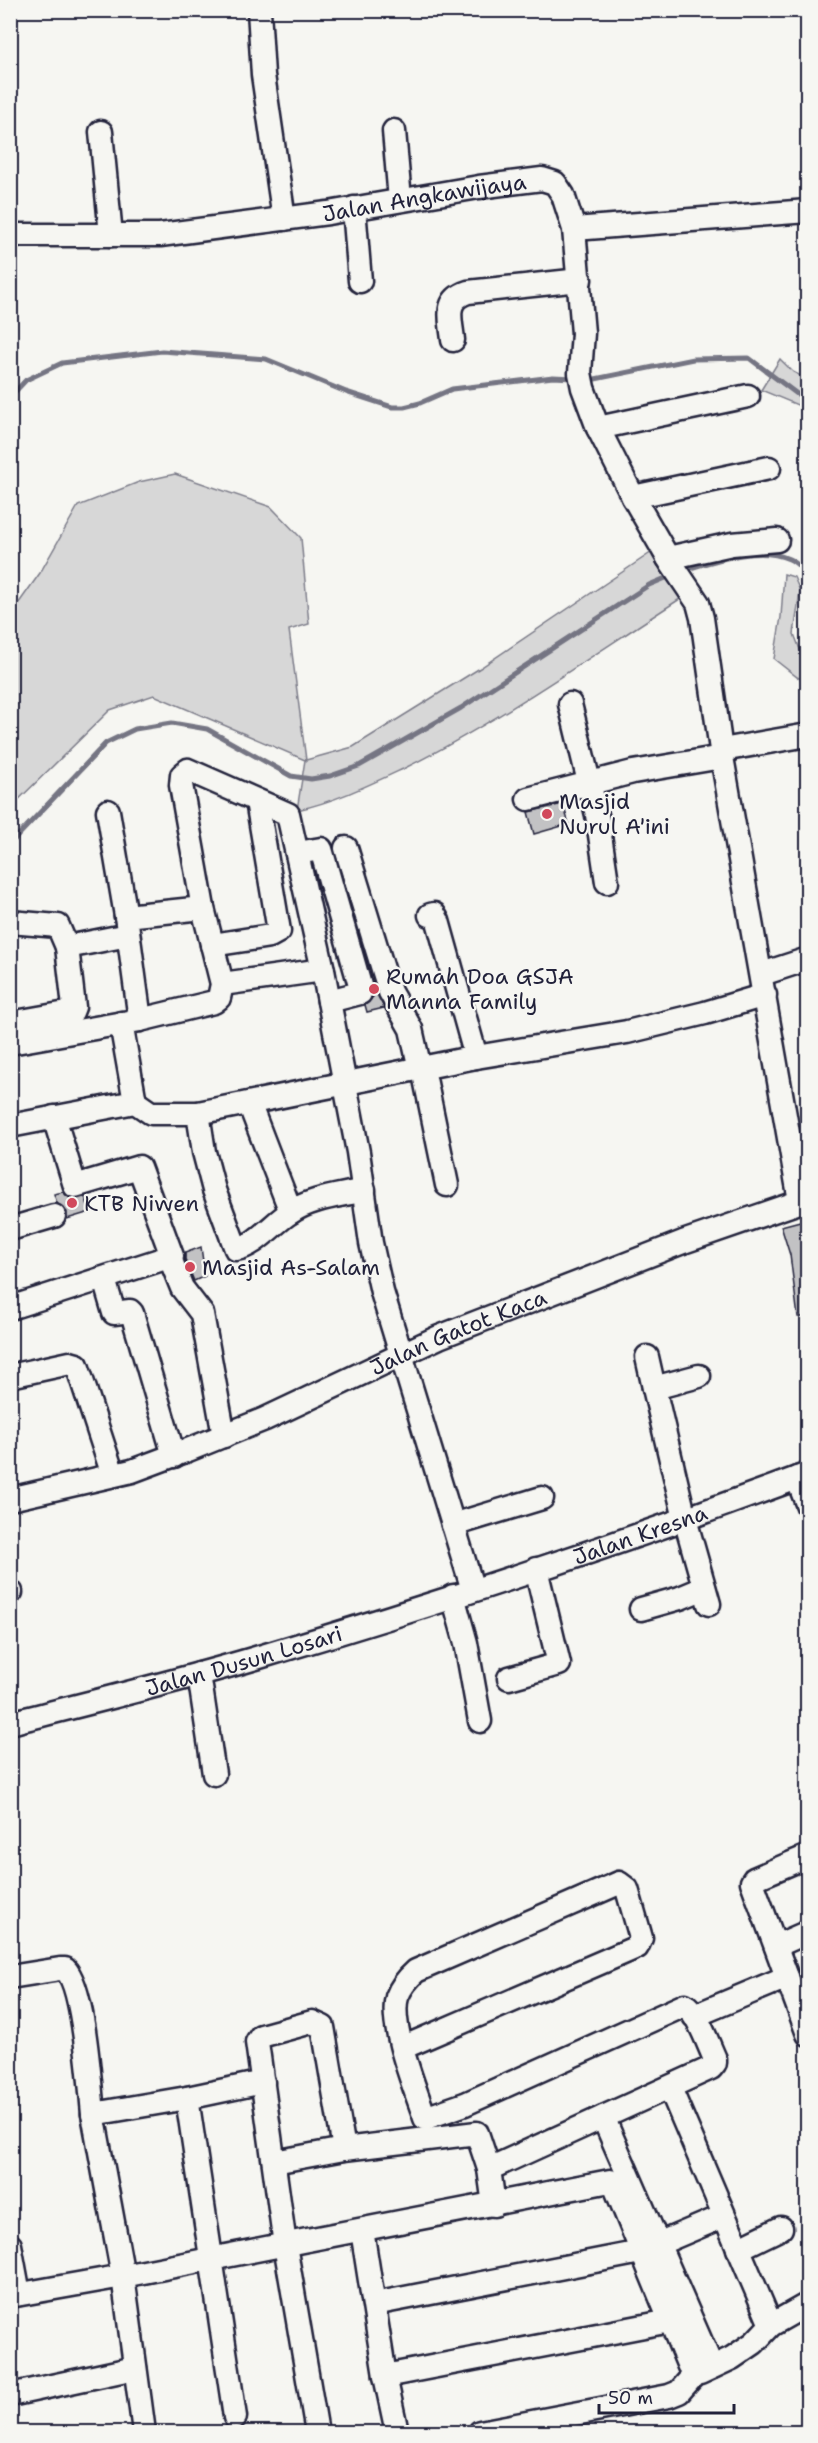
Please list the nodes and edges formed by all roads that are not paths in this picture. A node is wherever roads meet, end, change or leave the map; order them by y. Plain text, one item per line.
1 (259, 10) edge
2 (394, 131) dead end
3 (101, 132) dead end
4 (400, 200) junction
5 (354, 208) junction
6 (807, 211) edge
7 (284, 219) junction
8 (574, 229) junction
9 (10, 235) edge
10 (111, 235) junction
11 (580, 279) junction
12 (360, 281) dead end
13 (453, 340) dead end
14 (748, 396) dead end
15 (598, 428) junction
16 (769, 468) dead end
17 (633, 497) junction
18 (777, 540) dead end
19 (670, 560) junction
20 (570, 704) dead end
21 (807, 735) edge
22 (722, 753) junction
23 (589, 782) junction
24 (528, 799) dead end
25 (257, 801) junction
26 (108, 811) dead end
27 (346, 848) dead end
28 (297, 854) junction
29 (607, 882) dead end
30 (203, 908) junction
31 (430, 915) dead end
32 (10, 922) edge
33 (127, 925) junction
34 (212, 945) junction
35 (67, 947) junction
36 (807, 959) edge
37 (323, 970) junction
38 (222, 984) junction
39 (763, 984) junction
40 (329, 1001) junction
41 (130, 1022) junction
42 (10, 1023) edge
43 (10, 1043) edge
44 (476, 1058) junction
45 (421, 1069) junction
46 (344, 1083) junction
47 (135, 1102) junction
48 (249, 1103) junction
49 (198, 1113) junction
50 (54, 1117) junction
51 (10, 1126) edge
52 (447, 1185) dead end
53 (364, 1190) junction
54 (805, 1202) edge
55 (291, 1212) junction
56 (54, 1215) dead end
57 (10, 1229) edge
58 (170, 1258) junction
59 (104, 1279) junction
60 (10, 1308) edge
61 (401, 1355) junction
62 (647, 1357) dead end
63 (10, 1376) edge
64 (699, 1376) dead end
65 (654, 1388) junction
66 (224, 1436) junction
67 (174, 1456) junction
68 (113, 1475) junction
69 (802, 1476) edge
70 (542, 1498) dead end
71 (10, 1499) edge
72 (807, 1506) edge
73 (685, 1519) junction
74 (453, 1525) junction
75 (536, 1569) junction
76 (463, 1593) junction
77 (641, 1610) dead end
78 (199, 1674) junction
79 (509, 1678) dead end
80 (480, 1721) dead end
81 (10, 1723) edge
82 (214, 1774) dead end
83 (807, 1856) edge
84 (807, 1932) edge
85 (776, 1946) junction
86 (10, 1977) edge
87 (787, 1977) junction
88 (803, 2009) edge
89 (694, 2016) junction
90 (807, 2034) edge
91 (402, 2048) junction
92 (263, 2082) junction
93 (670, 2088) junction
94 (187, 2098) junction
95 (465, 2104) junction
96 (93, 2114) junction
97 (603, 2117) junction
98 (427, 2128) junction
99 (477, 2133) junction
100 (344, 2149) junction
101 (274, 2162) junction
102 (489, 2169) junction
103 (494, 2205) junction
104 (724, 2216) junction
105 (781, 2228) dead end
106 (362, 2230) junction
107 (10, 2245) edge
108 (285, 2245) junction
109 (649, 2248) junction
110 (738, 2249) junction
111 (210, 2260) junction
112 (123, 2276) junction
113 (15, 2295) edge
114 (374, 2304) junction
115 (807, 2304) edge
116 (670, 2321) junction
117 (771, 2325) junction
118 (135, 2368) junction
119 (702, 2371) junction
120 (385, 2376) junction
121 (10, 2395) edge
122 (236, 2417) dead end
123 (144, 2433) edge
124 (316, 2433) edge
125 (397, 2433) edge
126 (480, 2433) edge

1 - 7 street
2 - 4 street
3 - 10 street
4 - 5 street, Jalan Angkawijaya
4 - 8 street, Jalan Angkawijaya
5 - 7 street, Jalan Angkawijaya
5 - 12 street
6 - 8 street
7 - 10 street, Jalan Angkawijaya
8 - 11 street, Jalan Angkawijaya
9 - 10 street, Jalan Angkawijaya
11 - 13 street
11 - 15 street, Jalan Angkawijaya
14 - 15 street
15 - 17 street, Jalan Angkawijaya
16 - 17 street
17 - 19 street, Jalan Angkawijaya
18 - 19 street
19 - 22 street, Jalan Angkawijaya
20 - 23 street
21 - 22 street
22 - 23 street
22 - 39 street, Jalan Angkawijaya
23 - 24 street
23 - 29 street
25 - 28 street
25 - 30 street
25 - 34 street
26 - 33 street
27 - 45 street
28 - 37 street
28 - 40 street
30 - 33 street
30 - 34 street
31 - 44 street
32 - 35 street
33 - 35 street
33 - 41 street
34 - 38 street
35 - 42 street
36 - 39 street
37 - 38 street
37 - 40 street
38 - 41 street
39 - 44 street
39 - 54 street, Jalan Angkawijaya
40 - 46 street
41 - 43 street
41 - 47 street
44 - 45 street
45 - 46 street
45 - 52 street
46 - 48 street
46 - 53 street
47 - 49 street
47 - 50 street
48 - 49 street
48 - 55 street
49 - 55 street
50 - 51 street
50 - 58 street
53 - 55 street
53 - 61 street
54 - 61 street, Jalan Gatot Kaca
56 - 57 street
58 - 59 street
58 - 66 street
59 - 60 street
59 - 67 street
61 - 66 street, Jalan Gatot Kaca
61 - 74 street
62 - 65 street
63 - 68 street
64 - 65 street
65 - 73 street
66 - 67 street, Jalan Gatot Kaca
67 - 68 street, Jalan Gatot Kaca
68 - 71 street, Jalan Gatot Kaca
69 - 72 street
69 - 73 street, Jalan Kresna
70 - 74 street
73 - 75 street, Jalan Kresna
73 - 77 street
74 - 76 street
75 - 76 street, Jalan Kresna
75 - 79 street
76 - 78 street, Jalan Dusun Losari
76 - 80 street
78 - 81 street, Jalan Dusun Losari
78 - 82 street
83 - 85 street
84 - 85 street
85 - 87 street
86 - 96 street
87 - 88 street
87 - 89 street
88 - 90 street
89 - 93 street
89 - 95 street
91 - 91 street
91 - 98 street
92 - 94 street
92 - 100 street
92 - 101 street
93 - 97 street
93 - 104 street
94 - 96 street
94 - 111 street
95 - 98 street
95 - 99 street
96 - 112 street
97 - 102 street
97 - 109 street
98 - 99 street
98 - 100 street
99 - 102 street
100 - 101 street
101 - 108 street
102 - 103 street
103 - 106 street
103 - 109 street
104 - 109 street
104 - 110 street
105 - 110 street
106 - 108 street
106 - 114 street
107 - 113 street
108 - 111 street
108 - 124 street
109 - 114 street
109 - 116 street
109 - 119 street
110 - 117 street
111 - 112 street
111 - 122 street
112 - 113 street
112 - 118 street
114 - 120 street
115 - 117 street
116 - 119 street
116 - 120 street
117 - 119 street
118 - 121 street
118 - 123 street
119 - 126 street
120 - 125 street

